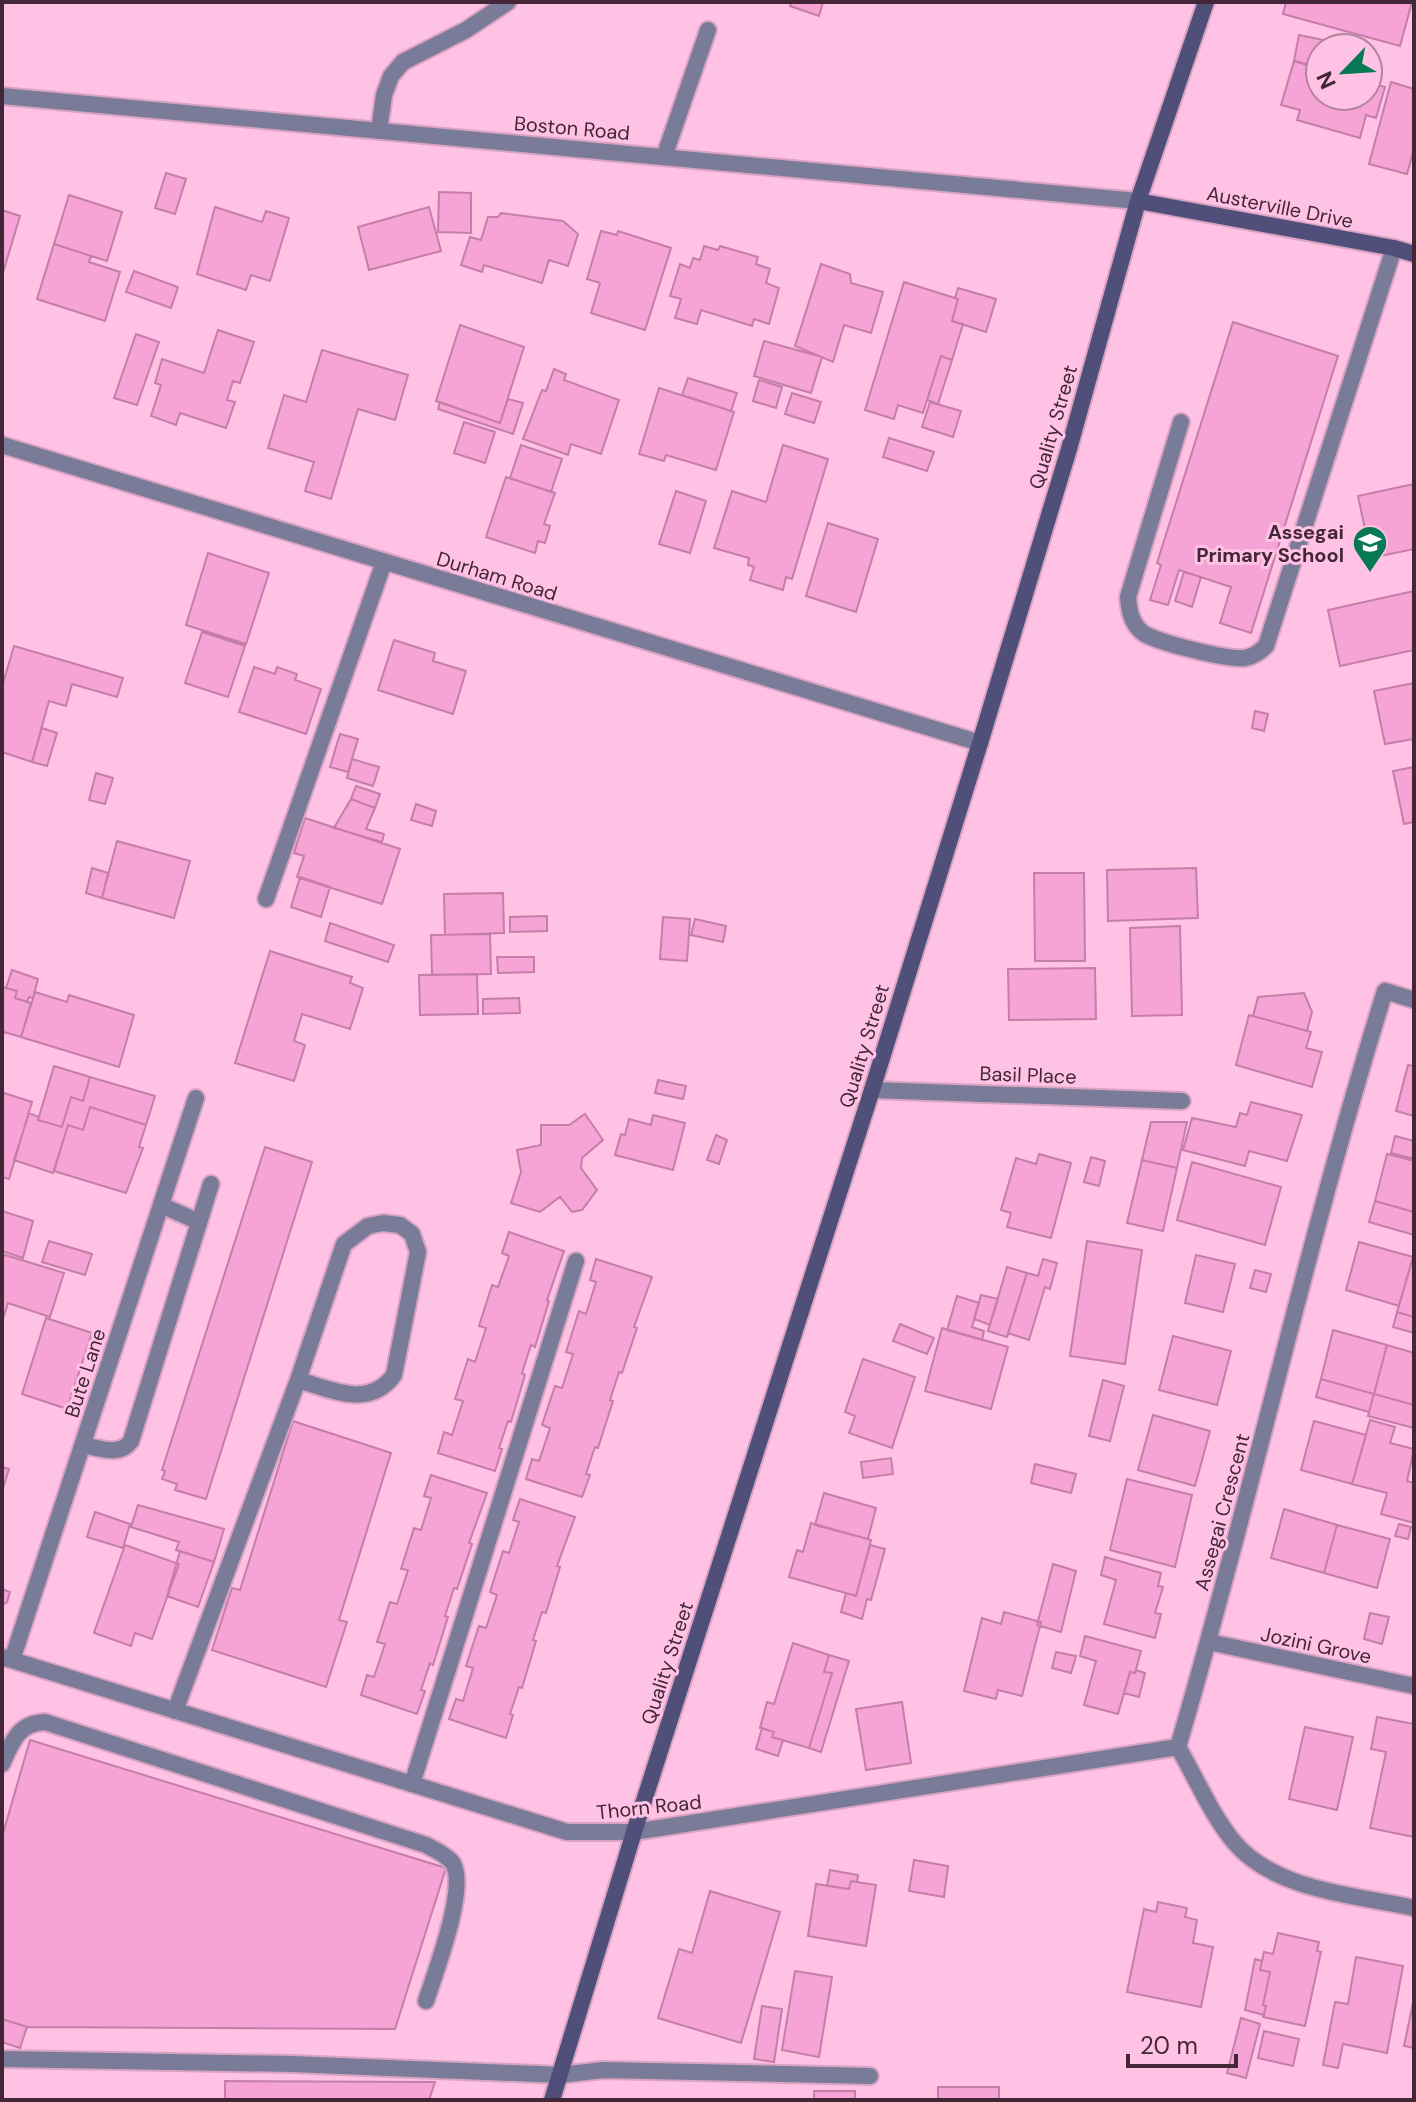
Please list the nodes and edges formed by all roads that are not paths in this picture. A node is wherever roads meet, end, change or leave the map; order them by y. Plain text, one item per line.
1 (508, 2) edge
2 (1206, 2) edge
3 (708, 30) dead end
4 (2, 96) edge
5 (379, 131) junction
6 (664, 157) junction
7 (1138, 201) junction
8 (1394, 248) junction
9 (1414, 254) edge
10 (1181, 422) dead end
11 (3, 448) edge
12 (384, 562) junction
13 (980, 743) junction
14 (266, 899) dead end
15 (1414, 1000) edge
16 (872, 1090) junction
17 (196, 1098) dead end
18 (1182, 1101) dead end
19 (211, 1184) dead end
20 (161, 1205) junction
21 (199, 1222) junction
22 (576, 1261) dead end
23 (298, 1380) junction
24 (83, 1445) junction
25 (1209, 1642) junction
26 (7, 1659) edge
27 (1414, 1686) edge
28 (175, 1711) junction
29 (1178, 1747) junction
30 (2, 1764) edge
31 (412, 1784) junction
32 (634, 1832) junction
33 (1414, 1908) edge
34 (426, 2001) dead end
35 (2, 2059) edge
36 (560, 2075) junction
37 (870, 2076) dead end
38 (552, 2100) edge

1 - 5 street
2 - 7 street, Quality Street
3 - 6 street
4 - 5 street, Boston Road
5 - 6 street, Boston Road
6 - 7 street, Boston Road
7 - 8 street, Austerville Drive
7 - 13 street, Quality Street
8 - 9 street, Austerville Drive
8 - 10 street
11 - 12 street, Durham Road
12 - 13 street, Durham Road
12 - 14 street
13 - 16 street, Quality Street
15 - 25 street, Assegai Crescent
16 - 18 street, Basil Place
16 - 32 street, Quality Street
17 - 20 street, Bute Lane
19 - 21 street
20 - 21 street
20 - 24 street, Bute Lane
21 - 24 street
22 - 31 street
23 - 23 street
23 - 28 street
24 - 26 street, Bute Lane
25 - 27 street, Jozini Grove
25 - 29 street, Assegai Crescent
26 - 28 street, Thorn Road
28 - 31 street, Thorn Road
29 - 32 street, Thorn Road
29 - 33 street
30 - 34 street
31 - 32 street, Thorn Road
32 - 36 street, Quality Street
35 - 36 street
36 - 37 street
36 - 38 street, Quality Street

